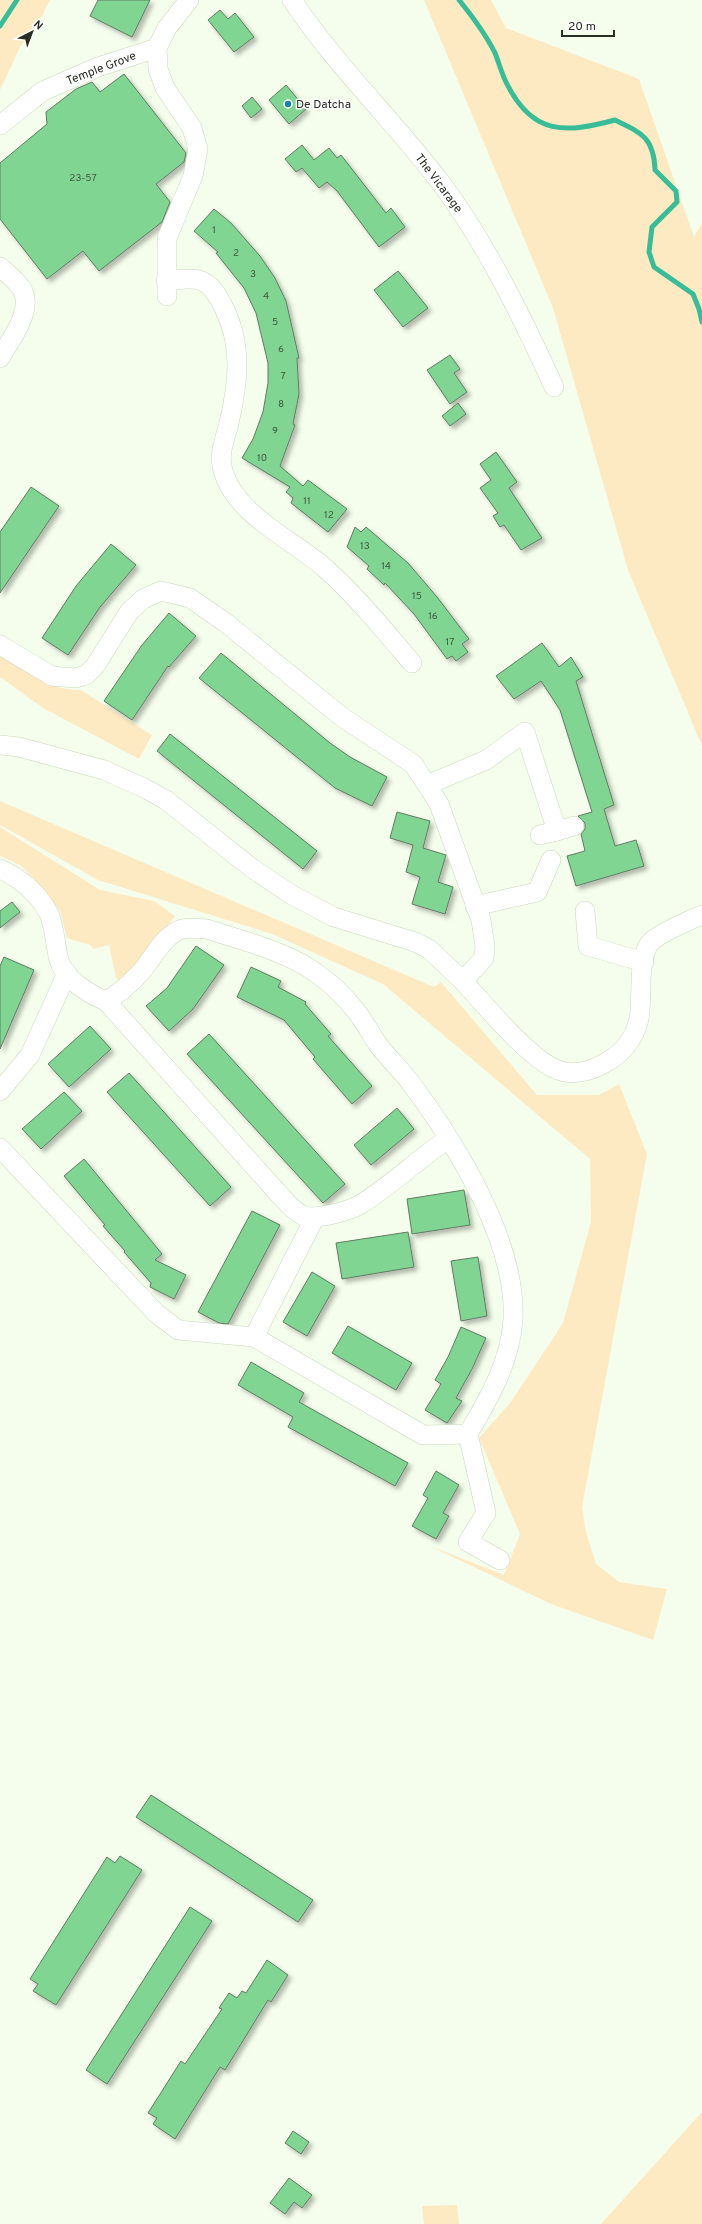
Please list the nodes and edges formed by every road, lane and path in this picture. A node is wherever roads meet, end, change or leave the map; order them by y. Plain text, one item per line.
1 (189, 0) edge
2 (292, 0) edge
3 (157, 48) junction
4 (0, 125) edge
5 (1, 268) edge
6 (0, 358) edge
7 (554, 387) dead end
8 (0, 645) edge
9 (412, 664) dead end
10 (0, 745) edge
11 (427, 785) junction
12 (557, 831) dead end
13 (551, 860) dead end
14 (0, 869) edge
15 (475, 906) junction
16 (585, 911) dead end
17 (702, 915) edge
18 (644, 962) junction
19 (67, 973) junction
20 (463, 981) junction
21 (106, 1001) junction
22 (0, 1091) edge
23 (448, 1139) junction
24 (0, 1148) edge
25 (315, 1217) junction
26 (254, 1337) junction
27 (468, 1434) junction
28 (500, 1560) dead end

1 - 3 street
2 - 7 street, The Vicarage
3 - 4 street, Temple Grove
3 - 9 street
5 - 6 street
8 - 11 street
10 - 20 street
11 - 12 street
11 - 15 street
13 - 15 street
14 - 19 street
15 - 20 street
16 - 18 street
17 - 18 street
18 - 20 street
19 - 21 street
19 - 22 street
21 - 23 street
21 - 25 street
23 - 25 street
23 - 27 street
24 - 26 street
25 - 26 street
26 - 27 street
27 - 28 street

